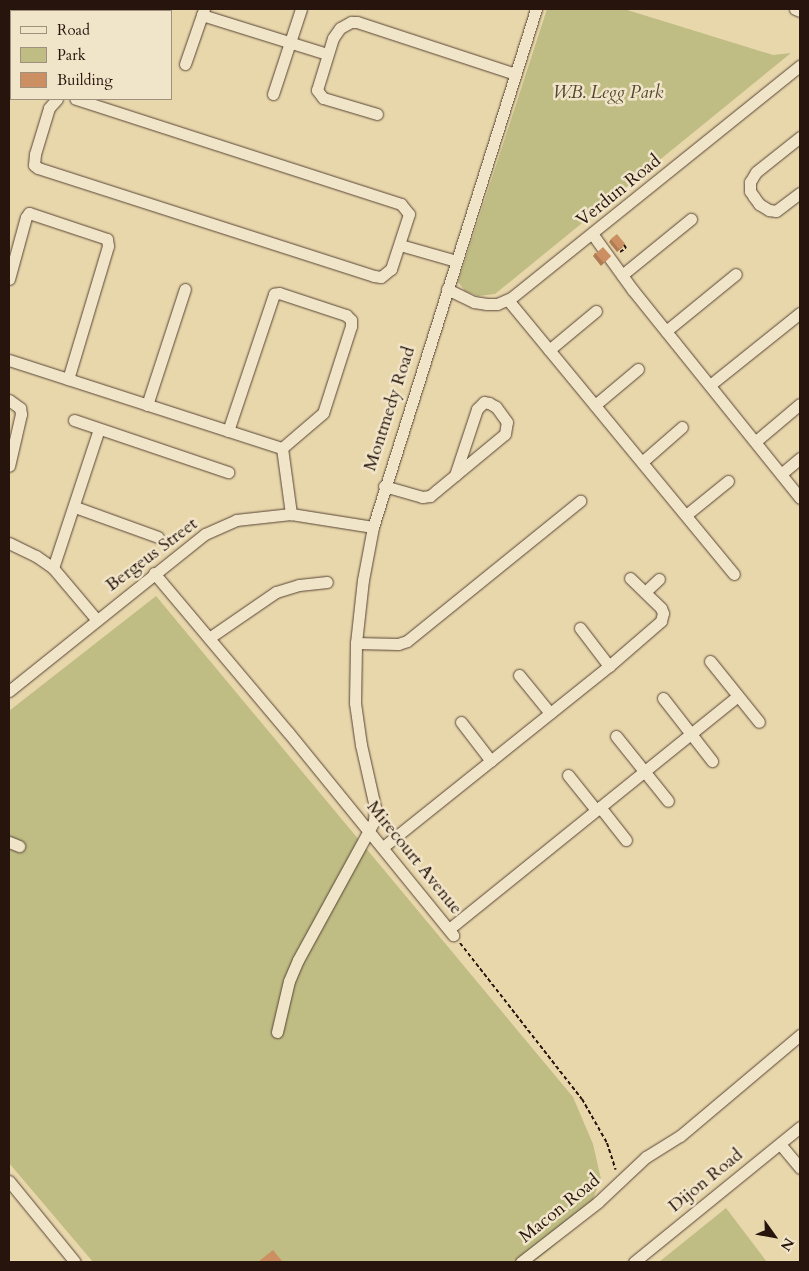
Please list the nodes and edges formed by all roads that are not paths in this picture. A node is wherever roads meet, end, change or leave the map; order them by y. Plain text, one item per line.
1 (300, 9) edge
2 (536, 9) edge
3 (795, 9) edge
4 (800, 10) edge
5 (203, 12) edge
6 (290, 43) junction
7 (327, 54) junction
8 (185, 64) dead end
9 (800, 66) edge
10 (515, 74) junction
11 (274, 94) dead end
12 (55, 100) edge
13 (79, 100) edge
14 (377, 114) dead end
15 (800, 137) edge
16 (800, 193) edge
17 (691, 219) dead end
18 (595, 233) junction
19 (400, 245) junction
20 (456, 260) junction
21 (625, 273) junction
22 (736, 274) dead end
23 (9, 279) edge
24 (186, 289) dead end
25 (447, 289) junction
26 (508, 300) junction
27 (596, 311) dead end
28 (800, 313) edge
29 (668, 329) junction
30 (549, 350) junction
31 (9, 360) edge
32 (638, 369) dead end
33 (68, 379) junction
34 (712, 384) junction
35 (9, 400) edge
36 (800, 404) edge
37 (147, 405) junction
38 (595, 405) junction
39 (74, 420) dead end
40 (682, 427) dead end
41 (98, 429) junction
42 (228, 431) junction
43 (758, 439) junction
44 (282, 448) junction
45 (800, 458) edge
46 (642, 462) junction
47 (9, 466) edge
48 (228, 472) dead end
49 (784, 472) junction
50 (455, 475) junction
51 (728, 481) dead end
52 (384, 486) junction
53 (800, 486) edge
54 (800, 498) edge
55 (580, 501) dead end
56 (75, 507) junction
57 (291, 514) junction
58 (686, 515) junction
59 (372, 527) junction
60 (158, 537) dead end
61 (9, 543) edge
62 (53, 568) junction
63 (154, 573) junction
64 (734, 574) dead end
65 (630, 578) dead end
66 (659, 579) dead end
67 (327, 582) dead end
68 (645, 592) junction
69 (97, 620) junction
70 (580, 628) dead end
71 (208, 638) junction
72 (356, 643) junction
73 (710, 661) dead end
74 (609, 666) junction
75 (519, 675) dead end
76 (9, 691) edge
77 (738, 696) junction
78 (663, 698) dead end
79 (550, 713) junction
80 (461, 722) dead end
81 (759, 722) dead end
82 (690, 734) junction
83 (616, 736) dead end
84 (491, 761) junction
85 (712, 761) dead end
86 (644, 771) junction
87 (568, 775) dead end
88 (668, 801) dead end
89 (598, 808) junction
90 (370, 831) junction
91 (626, 840) dead end
92 (383, 848) junction
93 (277, 1032) dead end
94 (800, 1035) edge
95 (800, 1127) edge
96 (780, 1144) junction
97 (800, 1168) edge
98 (9, 1181) edge
99 (75, 1262) edge
100 (521, 1262) edge
101 (634, 1262) edge

1 - 6 street
2 - 10 street, Montmedy Road
3 - 4 street
5 - 6 street
5 - 8 street
6 - 7 street
6 - 11 street
7 - 10 street
7 - 14 street
9 - 18 street, Verdun Road
10 - 20 street, Montmedy Road
12 - 19 street
13 - 19 street
15 - 16 street
17 - 21 street
18 - 21 street
18 - 21 street
18 - 26 street, Verdun Road
19 - 20 street
20 - 25 street, Montmedy Road
21 - 29 street
22 - 29 street
23 - 33 street
24 - 37 street
25 - 26 street, Verdun Road
25 - 52 street, Montmedy Road
26 - 30 street
27 - 30 street
28 - 34 street
29 - 34 street
30 - 38 street
31 - 33 street
32 - 38 street
33 - 37 street
34 - 43 street
35 - 47 street
36 - 43 street
37 - 42 street
38 - 46 street
39 - 41 street
40 - 46 street
41 - 48 street
41 - 56 street
42 - 44 street
42 - 44 street
43 - 49 street
44 - 57 street
45 - 49 street
46 - 58 street
49 - 53 street
49 - 54 street
50 - 50 street
50 - 52 street
51 - 58 street
52 - 59 street, Montmedy Road
55 - 72 street
56 - 60 street
56 - 62 street
57 - 59 street, Bergeus Street
57 - 63 street, Bergeus Street
58 - 64 street
59 - 72 street, Montmedy Road
61 - 62 street
62 - 69 street
63 - 69 street, Bergeus Street
63 - 71 street, Mirecourt Avenue
65 - 68 street
66 - 68 street
67 - 71 street
68 - 74 street
69 - 76 street, Bergeus Street
70 - 74 street
71 - 90 street, Mirecourt Avenue
72 - 90 street, Montmedy Road
73 - 77 street
74 - 79 street
75 - 79 street
77 - 81 street
77 - 82 street
78 - 82 street
79 - 84 street
80 - 84 street
82 - 85 street
82 - 86 street
83 - 86 street
84 - 92 street
86 - 88 street
86 - 89 street
87 - 89 street
89 - 91 street
89 - 92 street, Mirecourt Avenue
90 - 92 street, Mirecourt Avenue
90 - 93 street, Montmedy Road
94 - 100 street, Macon Road
95 - 96 street, Dijon Road
96 - 97 street
96 - 101 street, Dijon Road
98 - 99 street

